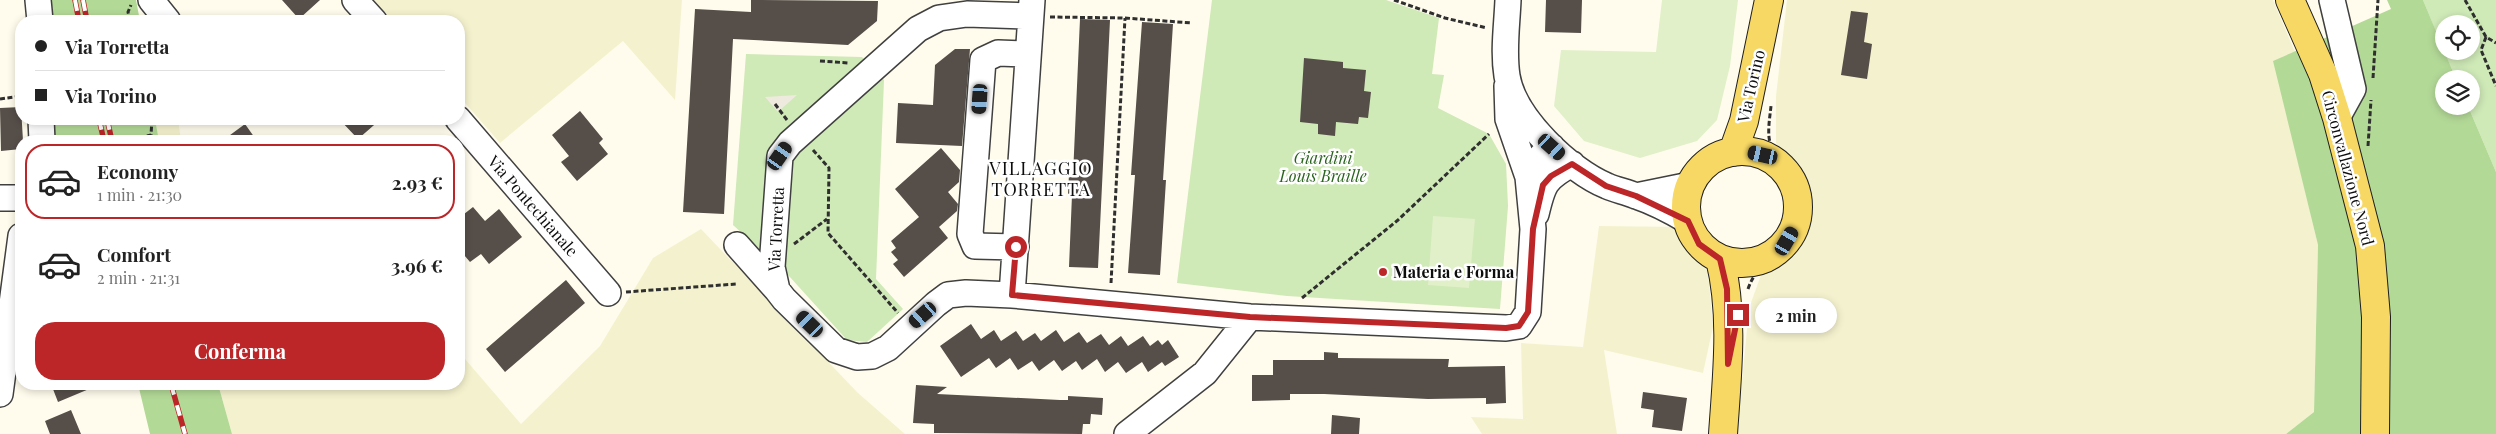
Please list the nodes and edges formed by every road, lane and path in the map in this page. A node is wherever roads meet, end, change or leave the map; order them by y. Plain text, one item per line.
1 (38, 0) edge
2 (133, 0) edge
3 (150, 0) edge
4 (355, 0) edge
5 (1394, 0) edge
6 (1508, 0) edge
7 (2290, 0) edge
8 (2332, 0) edge
9 (2465, 0) edge
10 (1031, 8) edge
11 (1768, 9) edge
12 (39, 15) edge
13 (129, 15) edge
14 (163, 15) edge
15 (369, 15) edge
16 (1125, 18) junction
17 (1192, 23) dead end
18 (1494, 30) dead end
19 (2486, 37) junction
20 (2496, 43) edge
21 (1028, 54) junction
22 (1508, 78) junction
23 (2496, 86) edge
24 (15, 97) edge
25 (0, 99) edge
26 (775, 104) dead end
27 (1772, 104) dead end
28 (2337, 118) junction
29 (463, 125) edge
30 (1489, 134) dead end
31 (799, 135) junction
32 (1552, 147) junction
33 (1733, 152) junction
34 (1763, 155) junction
35 (1572, 164) junction
36 (1528, 177) junction
37 (1690, 185) junction
38 (1636, 196) junction
39 (0, 198) edge
40 (15, 198) edge
41 (828, 219) junction
42 (1688, 221) junction
43 (1533, 229) junction
44 (737, 245) dead end
45 (1016, 247) junction
46 (1720, 259) junction
47 (773, 260) junction
48 (1754, 262) junction
49 (736, 284) dead end
50 (777, 290) junction
51 (1748, 290) dead end
52 (608, 294) joint
53 (1012, 295) junction
54 (1110, 304) junction
55 (1214, 314) junction
56 (1279, 316) junction
57 (1250, 317) junction
58 (15, 322) edge
59 (910, 327) junction
60 (1728, 364) junction
61 (1205, 373) junction
62 (0, 394) edge
63 (1126, 434) edge
64 (1723, 434) edge
65 (2375, 434) edge

1 - 12 street
2 - 13 path
3 - 14 street
4 - 15 street
5 - 18 path
6 - 22 street
7 - 28 main road, Circonvallazione Nord
8 - 28 street
9 - 19 path
10 - 16 path
10 - 21 street
10 - 31 street, Via Torretta
11 - 33 main road, Via Torino
11 - 34 main road, Via Torino
16 - 17 path
16 - 54 path
19 - 20 path
19 - 23 path
21 - 45 street
21 - 45 street
22 - 32 street
22 - 36 street
24 - 25 path
26 - 31 path
27 - 51 path
28 - 65 main road, Circonvallazione Nord
29 - 52 street, Via Pontechianale
30 - 56 path
31 - 41 path
31 - 47 street, Via Torretta
32 - 35 street
32 - 36 street
33 - 34 main road
33 - 37 main road
34 - 48 main road
35 - 38 street
35 - 43 street
36 - 43 street
37 - 38 street
37 - 42 main road
38 - 42 street
39 - 40 street
41 - 47 path
41 - 59 path
42 - 46 main road
43 - 56 street, Via Torretta
44 - 50 street
45 - 53 street
46 - 48 main road
46 - 60 main road
47 - 50 street, Via Torretta
48 - 60 main road
49 - 52 path
50 - 59 street, Via Torretta
53 - 54 street, Via Torretta
53 - 59 street, Via Torretta
54 - 55 street, Via Torretta
55 - 57 street, Via Torretta
55 - 61 street
56 - 57 street, Via Torretta
57 - 61 street
58 - 62 street
60 - 64 main road
61 - 63 street

